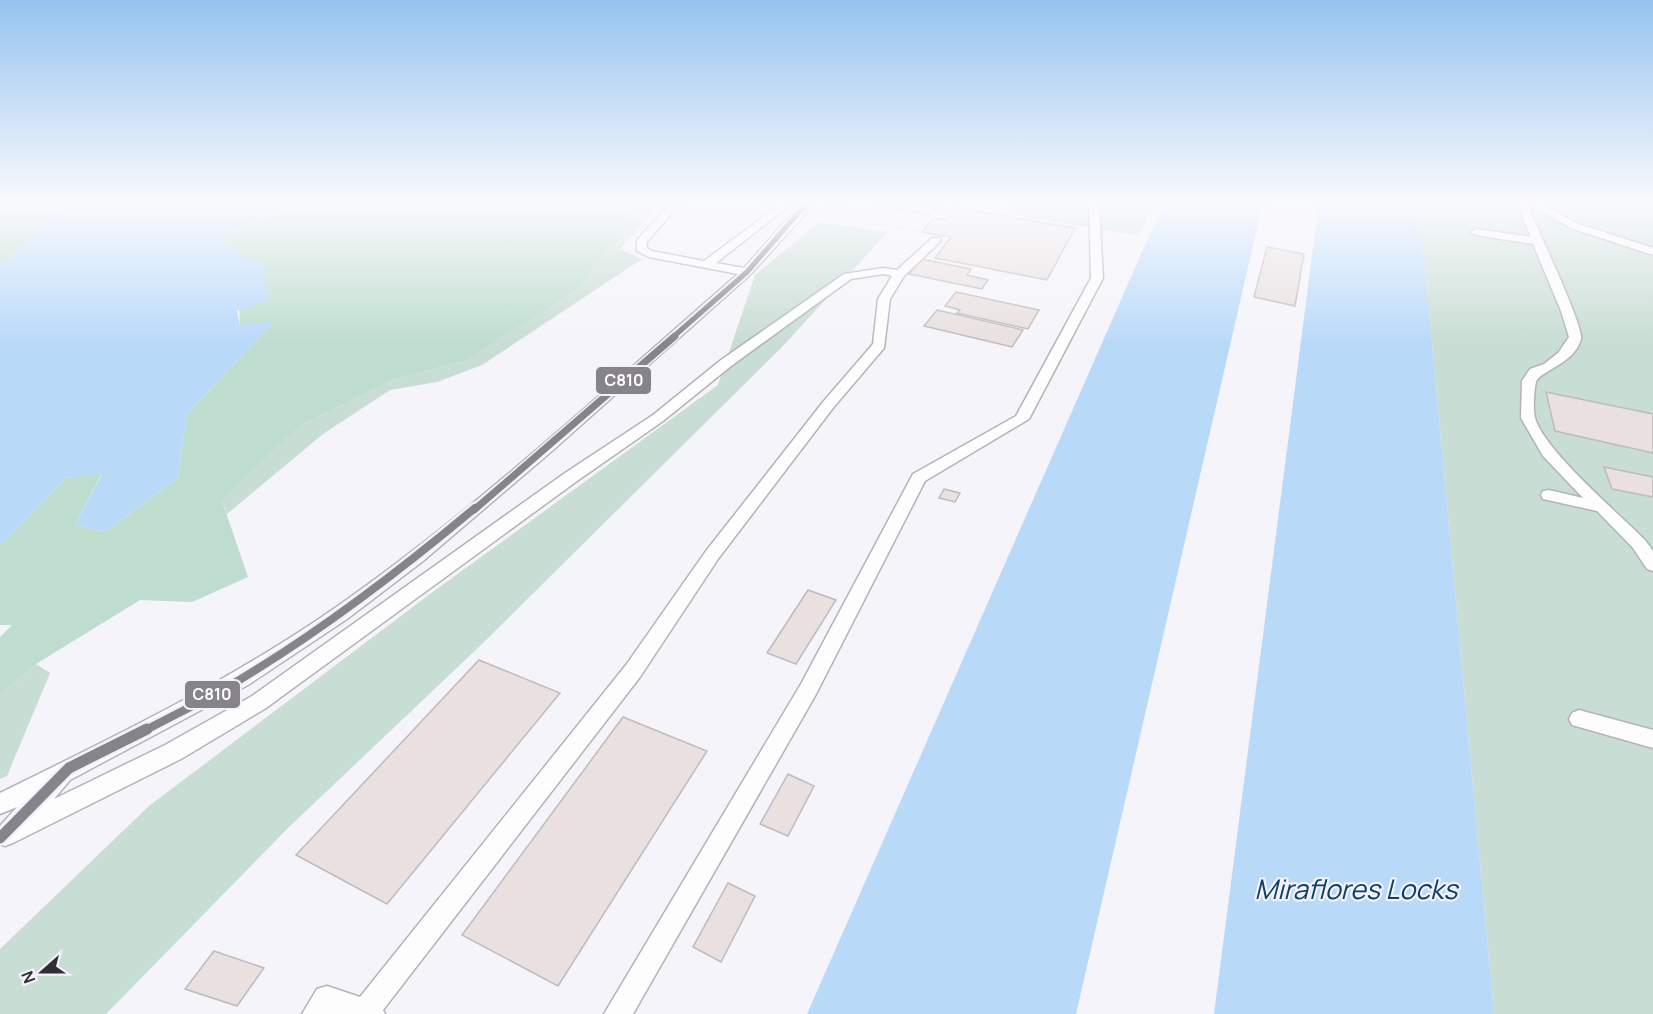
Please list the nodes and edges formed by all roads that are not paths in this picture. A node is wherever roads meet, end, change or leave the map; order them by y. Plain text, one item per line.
1 (642, 249) edge
2 (726, 249) edge
3 (767, 249) edge
4 (926, 249) edge
5 (1097, 249) edge
6 (1542, 249) edge
7 (707, 264) junction
8 (747, 272) junction
9 (899, 274) junction
10 (1550, 495) dead end
11 (1601, 507) junction
12 (1653, 565) edge
13 (1579, 719) dead end
14 (1653, 739) edge
15 (69, 768) junction
16 (0, 804) edge
17 (3, 837) edge
18 (368, 1013) edge
19 (316, 1014) edge
20 (618, 1014) edge

1 - 7 lane
2 - 7 lane
3 - 8 lane
4 - 9 lane
5 - 20 lane
6 - 11 lane
7 - 8 lane
8 - 15 lane
9 - 17 lane
9 - 18 lane
10 - 11 lane
11 - 12 lane
13 - 14 lane
15 - 16 lane
15 - 17 lane
18 - 19 lane

